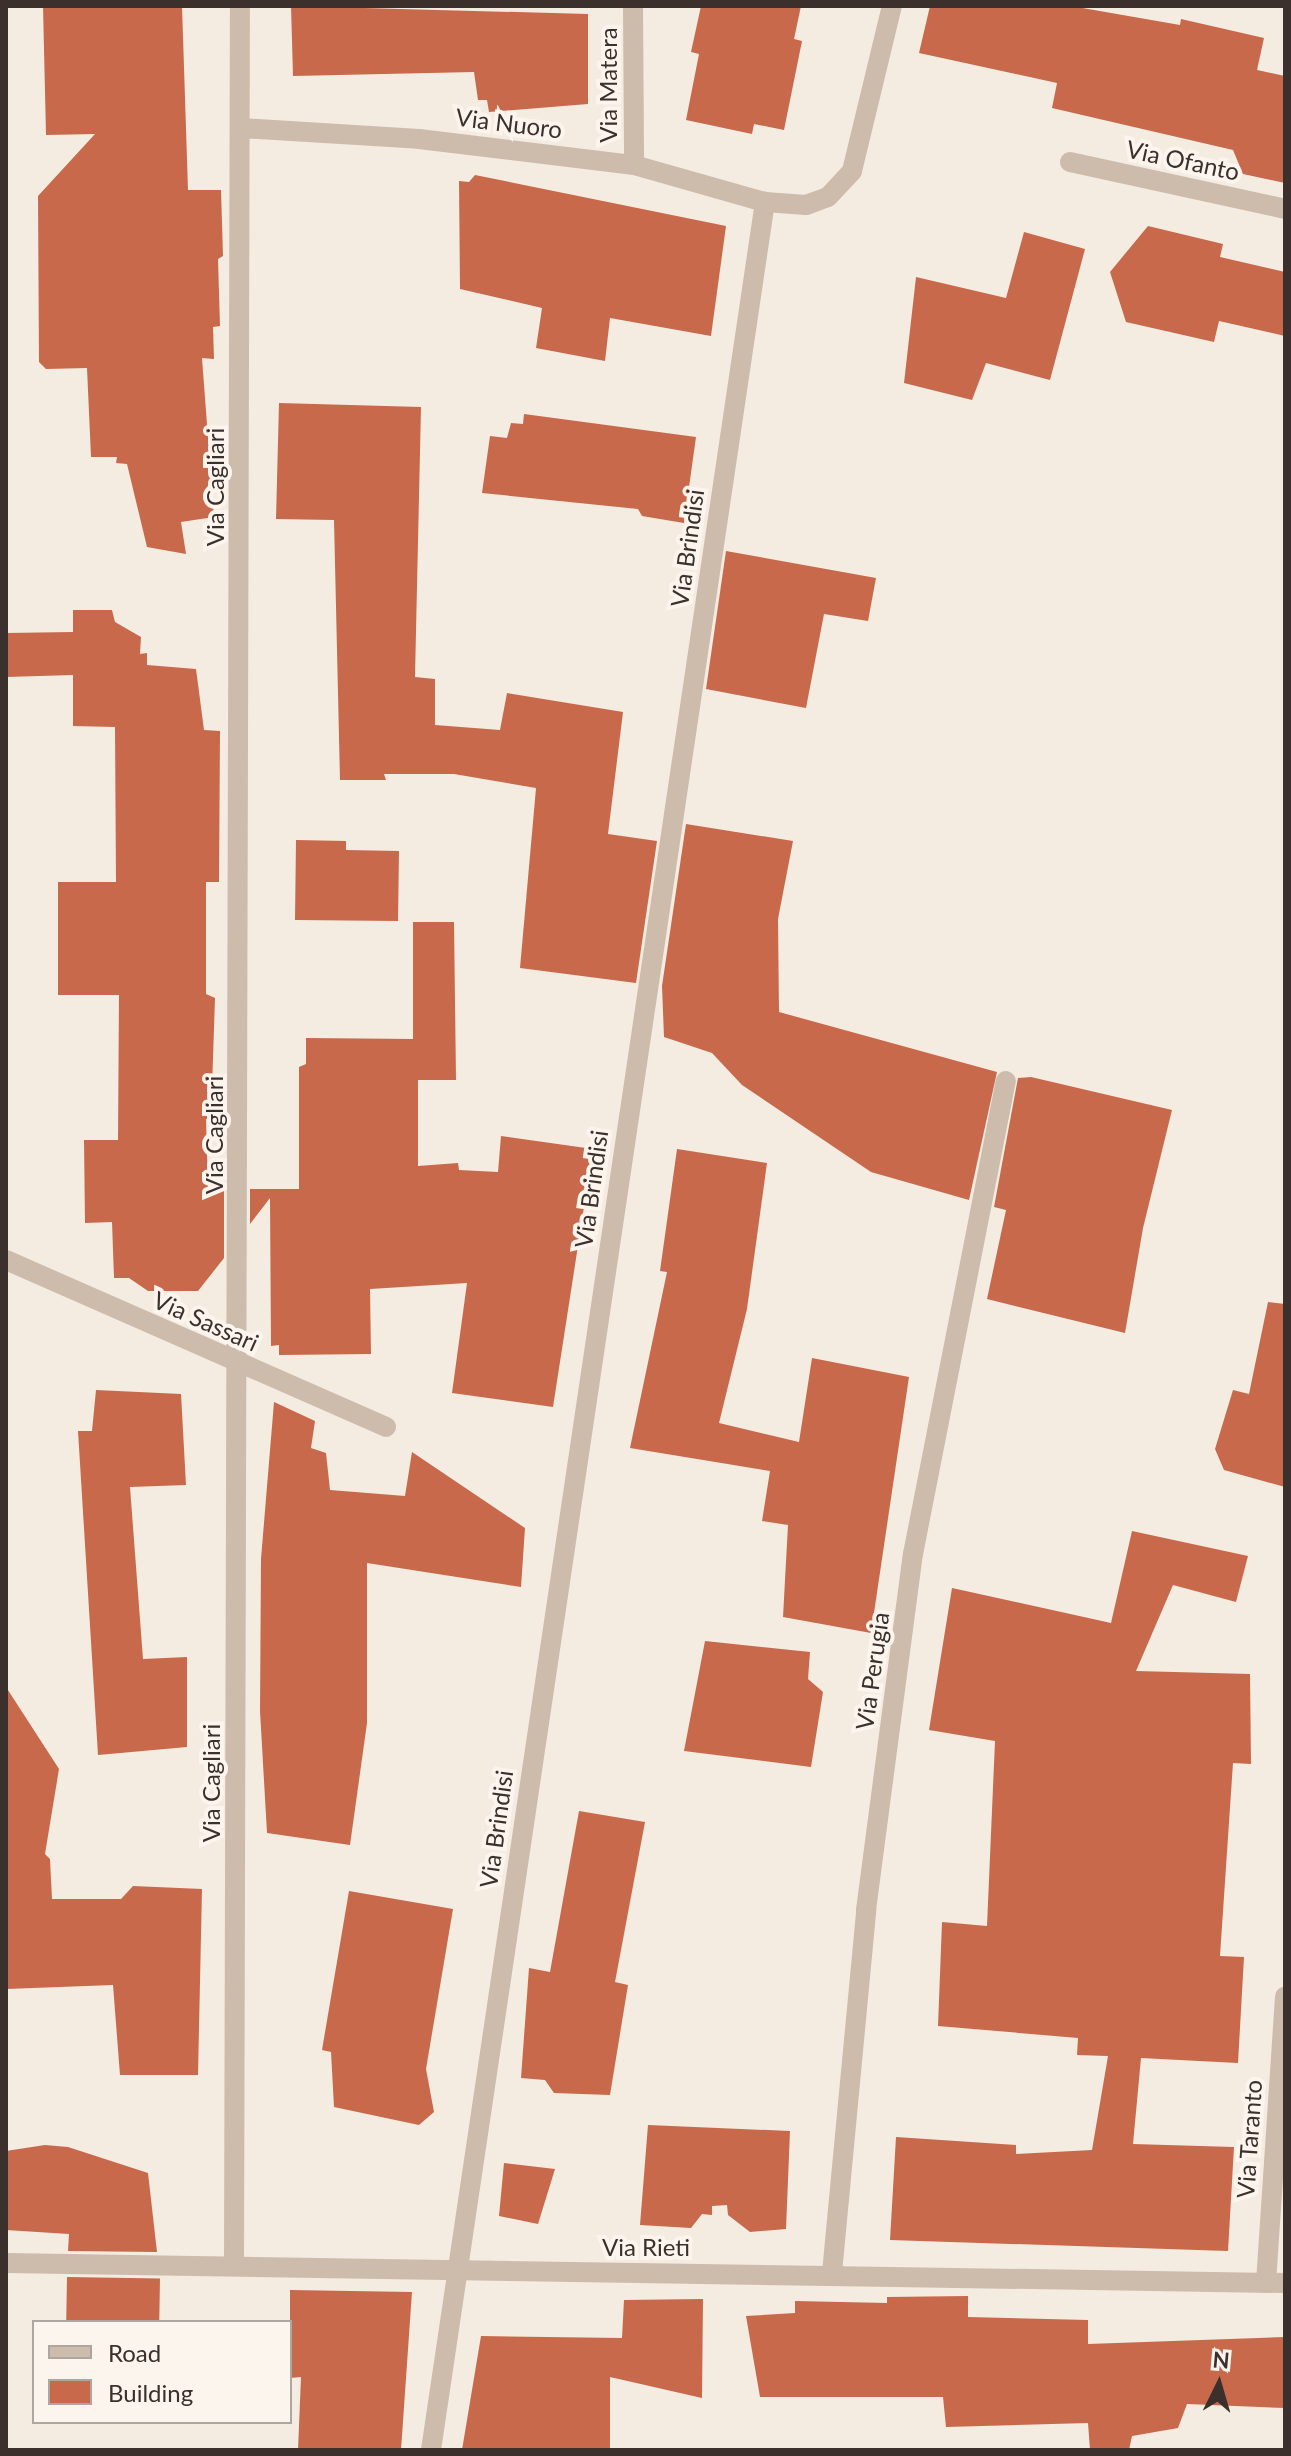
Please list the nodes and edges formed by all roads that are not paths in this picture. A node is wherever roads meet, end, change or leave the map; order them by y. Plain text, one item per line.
1 (240, 6) edge
2 (633, 6) edge
3 (892, 6) edge
4 (241, 128) junction
5 (1070, 162) dead end
6 (634, 165) junction
7 (765, 202) junction
8 (1285, 209) edge
9 (1006, 1081) dead end
10 (6, 1260) edge
11 (240, 1364) junction
12 (386, 1427) dead end
13 (1285, 1997) edge
14 (6, 2263) edge
15 (234, 2265) junction
16 (456, 2272) junction
17 (832, 2273) junction
18 (1275, 2283) edge
19 (431, 2450) edge

1 - 4 street, Via Cagliari
2 - 6 street, Via Matera
3 - 7 street
4 - 6 street, Via Nuoro
4 - 11 street, Via Cagliari
5 - 8 street, Via Ofanto
6 - 7 street, Via Nuoro
7 - 16 street, Via Brindisi
9 - 17 street, Via Perugia
10 - 11 street, Via Sassari
11 - 12 street, Via Sassari
11 - 15 street, Via Cagliari
13 - 18 street, Via Taranto
14 - 15 street, Via Rieti
15 - 16 street, Via Rieti
16 - 17 street, Via Rieti
16 - 19 street, Via Brindisi
17 - 18 street, Via Rieti

